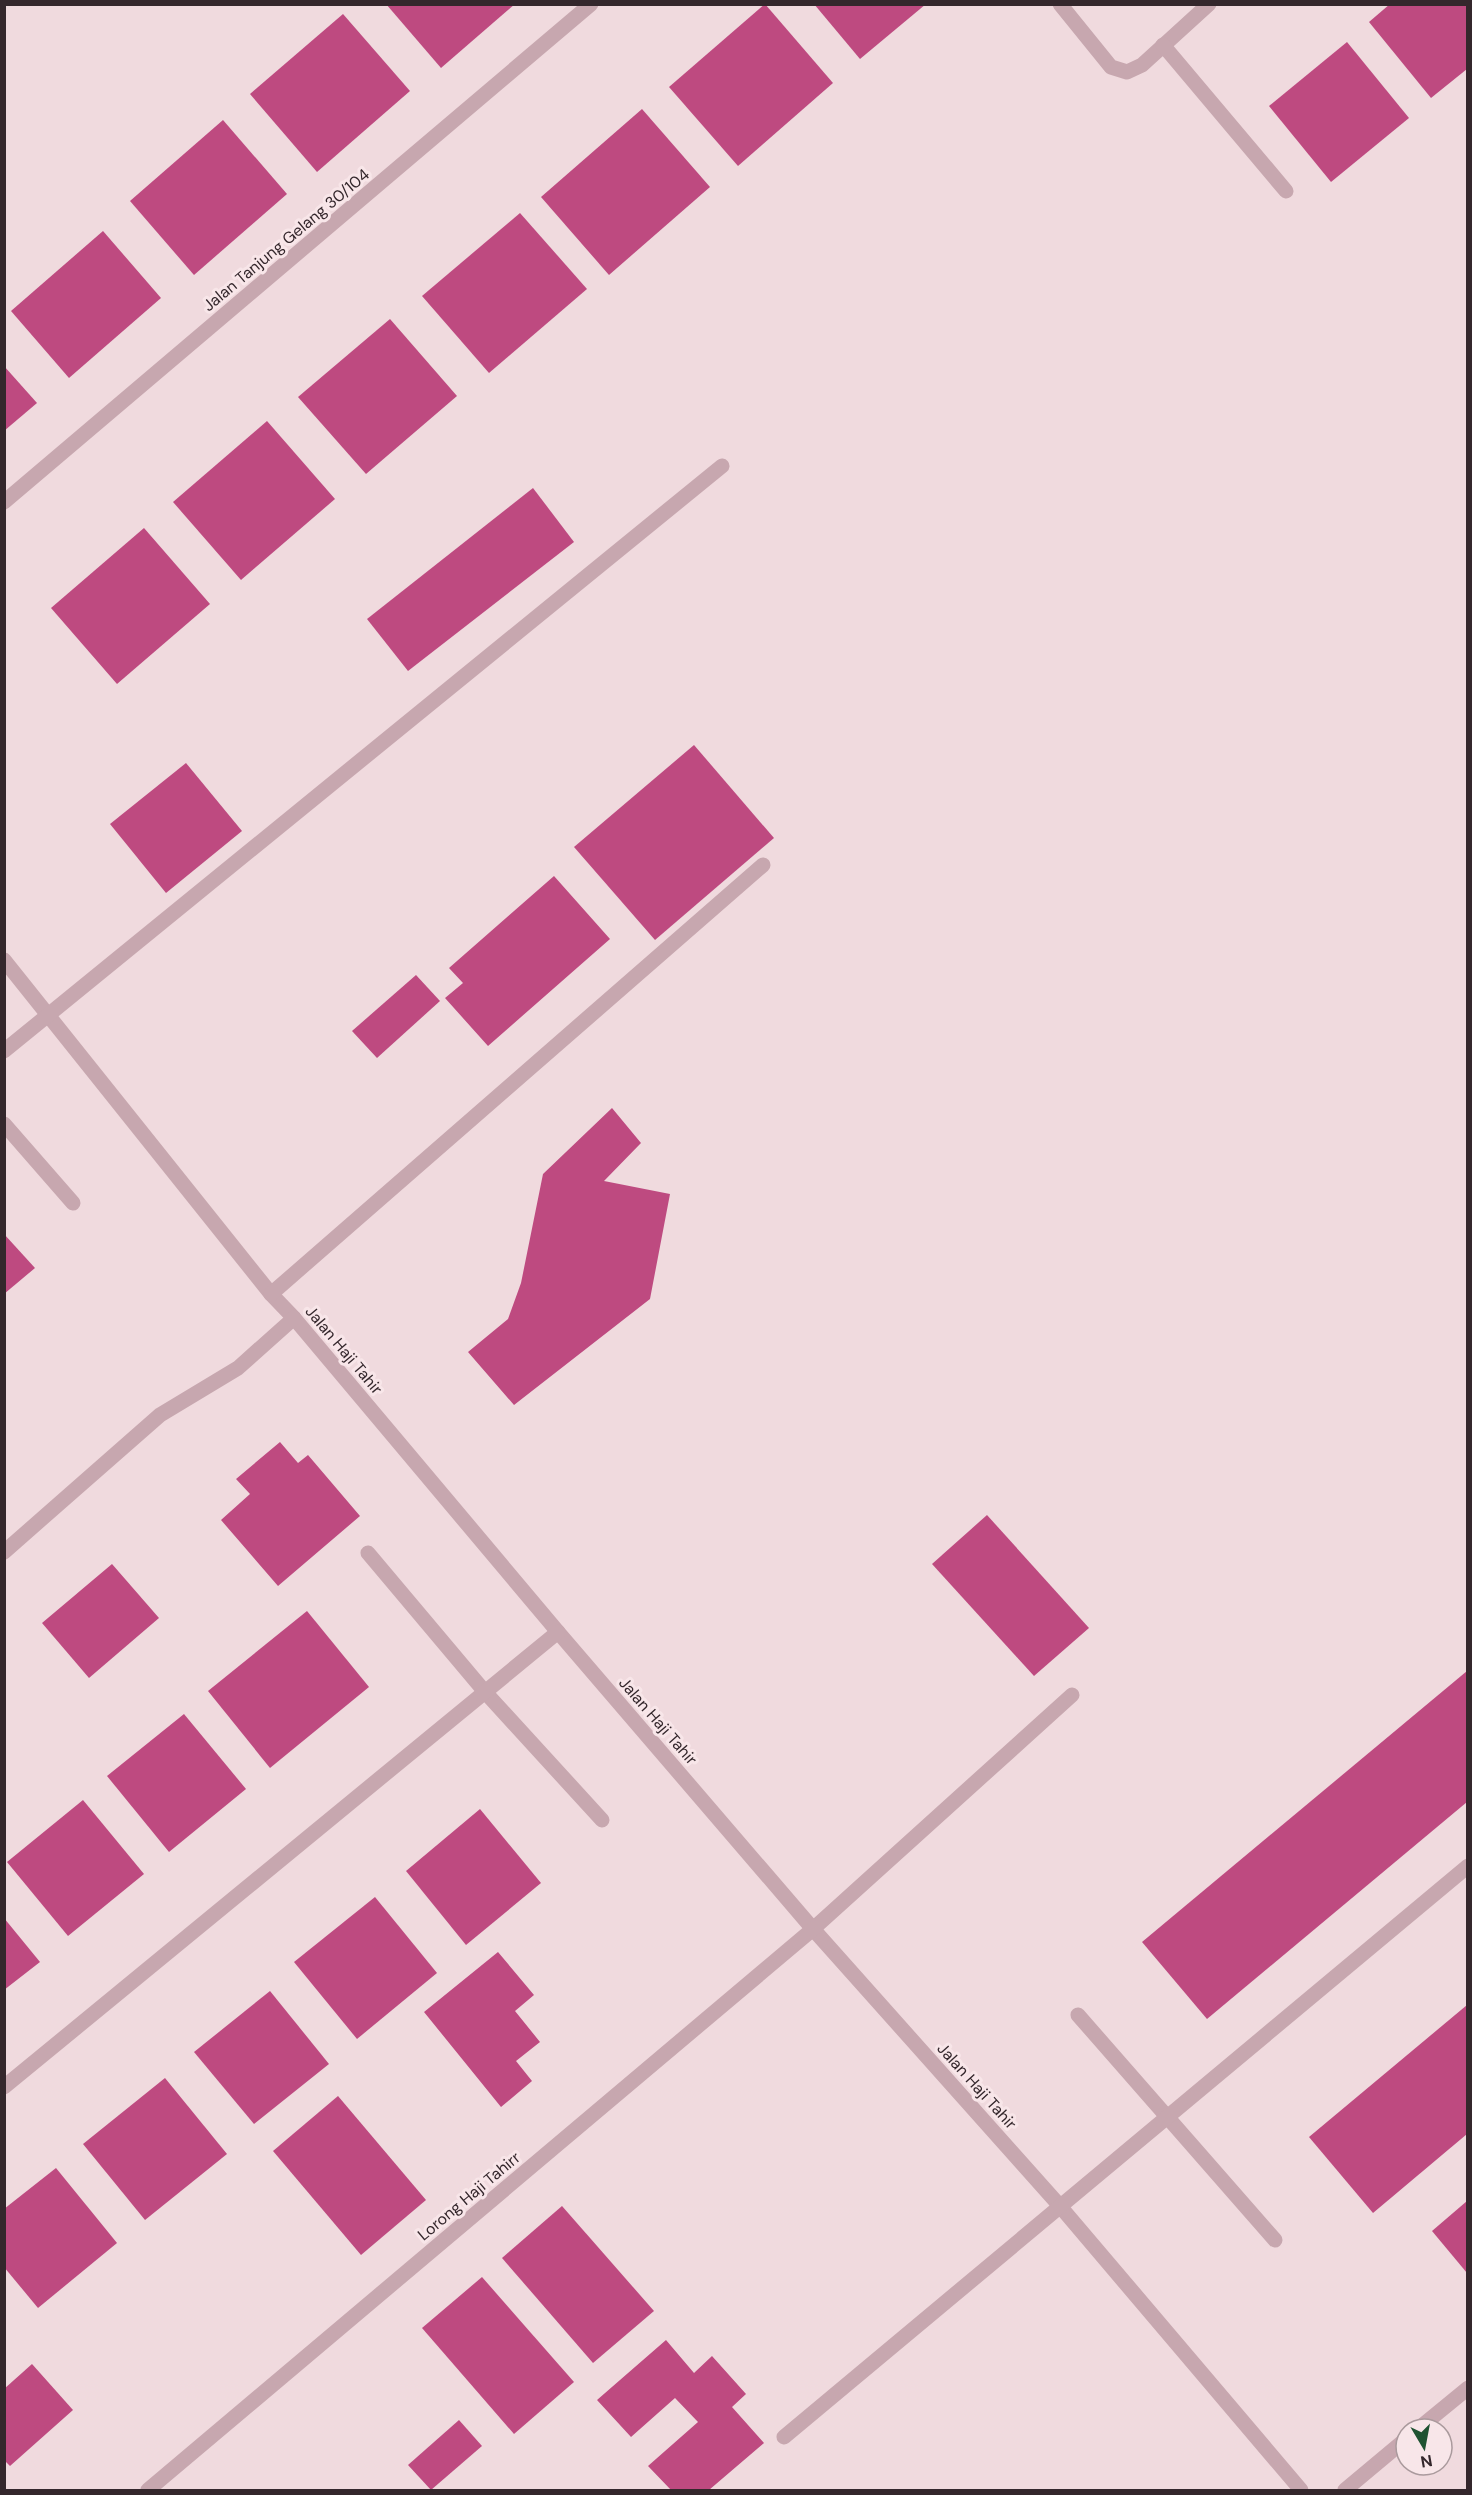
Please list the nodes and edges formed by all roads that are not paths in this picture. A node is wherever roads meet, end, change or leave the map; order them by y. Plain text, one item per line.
1 (591, 4) edge
2 (1060, 4) edge
3 (1209, 4) edge
4 (1163, 45) junction
5 (1287, 191) dead end
6 (722, 466) dead end
7 (4, 502) edge
8 (763, 865) dead end
9 (4, 960) edge
10 (48, 1014) junction
11 (4, 1051) edge
12 (4, 1124) edge
13 (73, 1203) dead end
14 (271, 1294) junction
15 (294, 1318) junction
16 (4, 1551) edge
17 (368, 1553) dead end
18 (558, 1632) junction
19 (485, 1692) junction
20 (1072, 1695) dead end
21 (602, 1820) dead end
22 (1467, 1866) edge
23 (813, 1929) junction
24 (1078, 2014) dead end
25 (4, 2087) edge
26 (1167, 2115) junction
27 (1059, 2205) junction
28 (1275, 2240) dead end
29 (1467, 2388) edge
30 (1432, 2417) edge
31 (784, 2437) dead end
32 (1394, 2449) edge
33 (148, 2490) edge
34 (1301, 2490) edge
35 (1345, 2490) edge

1 - 7 street, Jalan Tanjung Gelang 30/104
2 - 4 street
3 - 4 street
4 - 5 street
6 - 10 street
8 - 14 street
9 - 10 street, Jalan Haji Tahir
10 - 11 street
10 - 14 street, Jalan Haji Tahir
12 - 13 street
14 - 15 street, Jalan Haji Tahir
15 - 16 street
15 - 18 street, Jalan Haji Tahir
17 - 19 street
18 - 19 street
18 - 23 street, Jalan Haji Tahir
19 - 21 street
19 - 25 street
20 - 23 street, Lorong Haji Tahirr
22 - 26 street
23 - 27 street, Jalan Haji Tahir
23 - 33 street, Lorong Haji Tahirr
24 - 26 street
26 - 27 street
26 - 28 street
27 - 31 street
27 - 34 street, Jalan Haji Tahir
29 - 30 street
32 - 35 street

